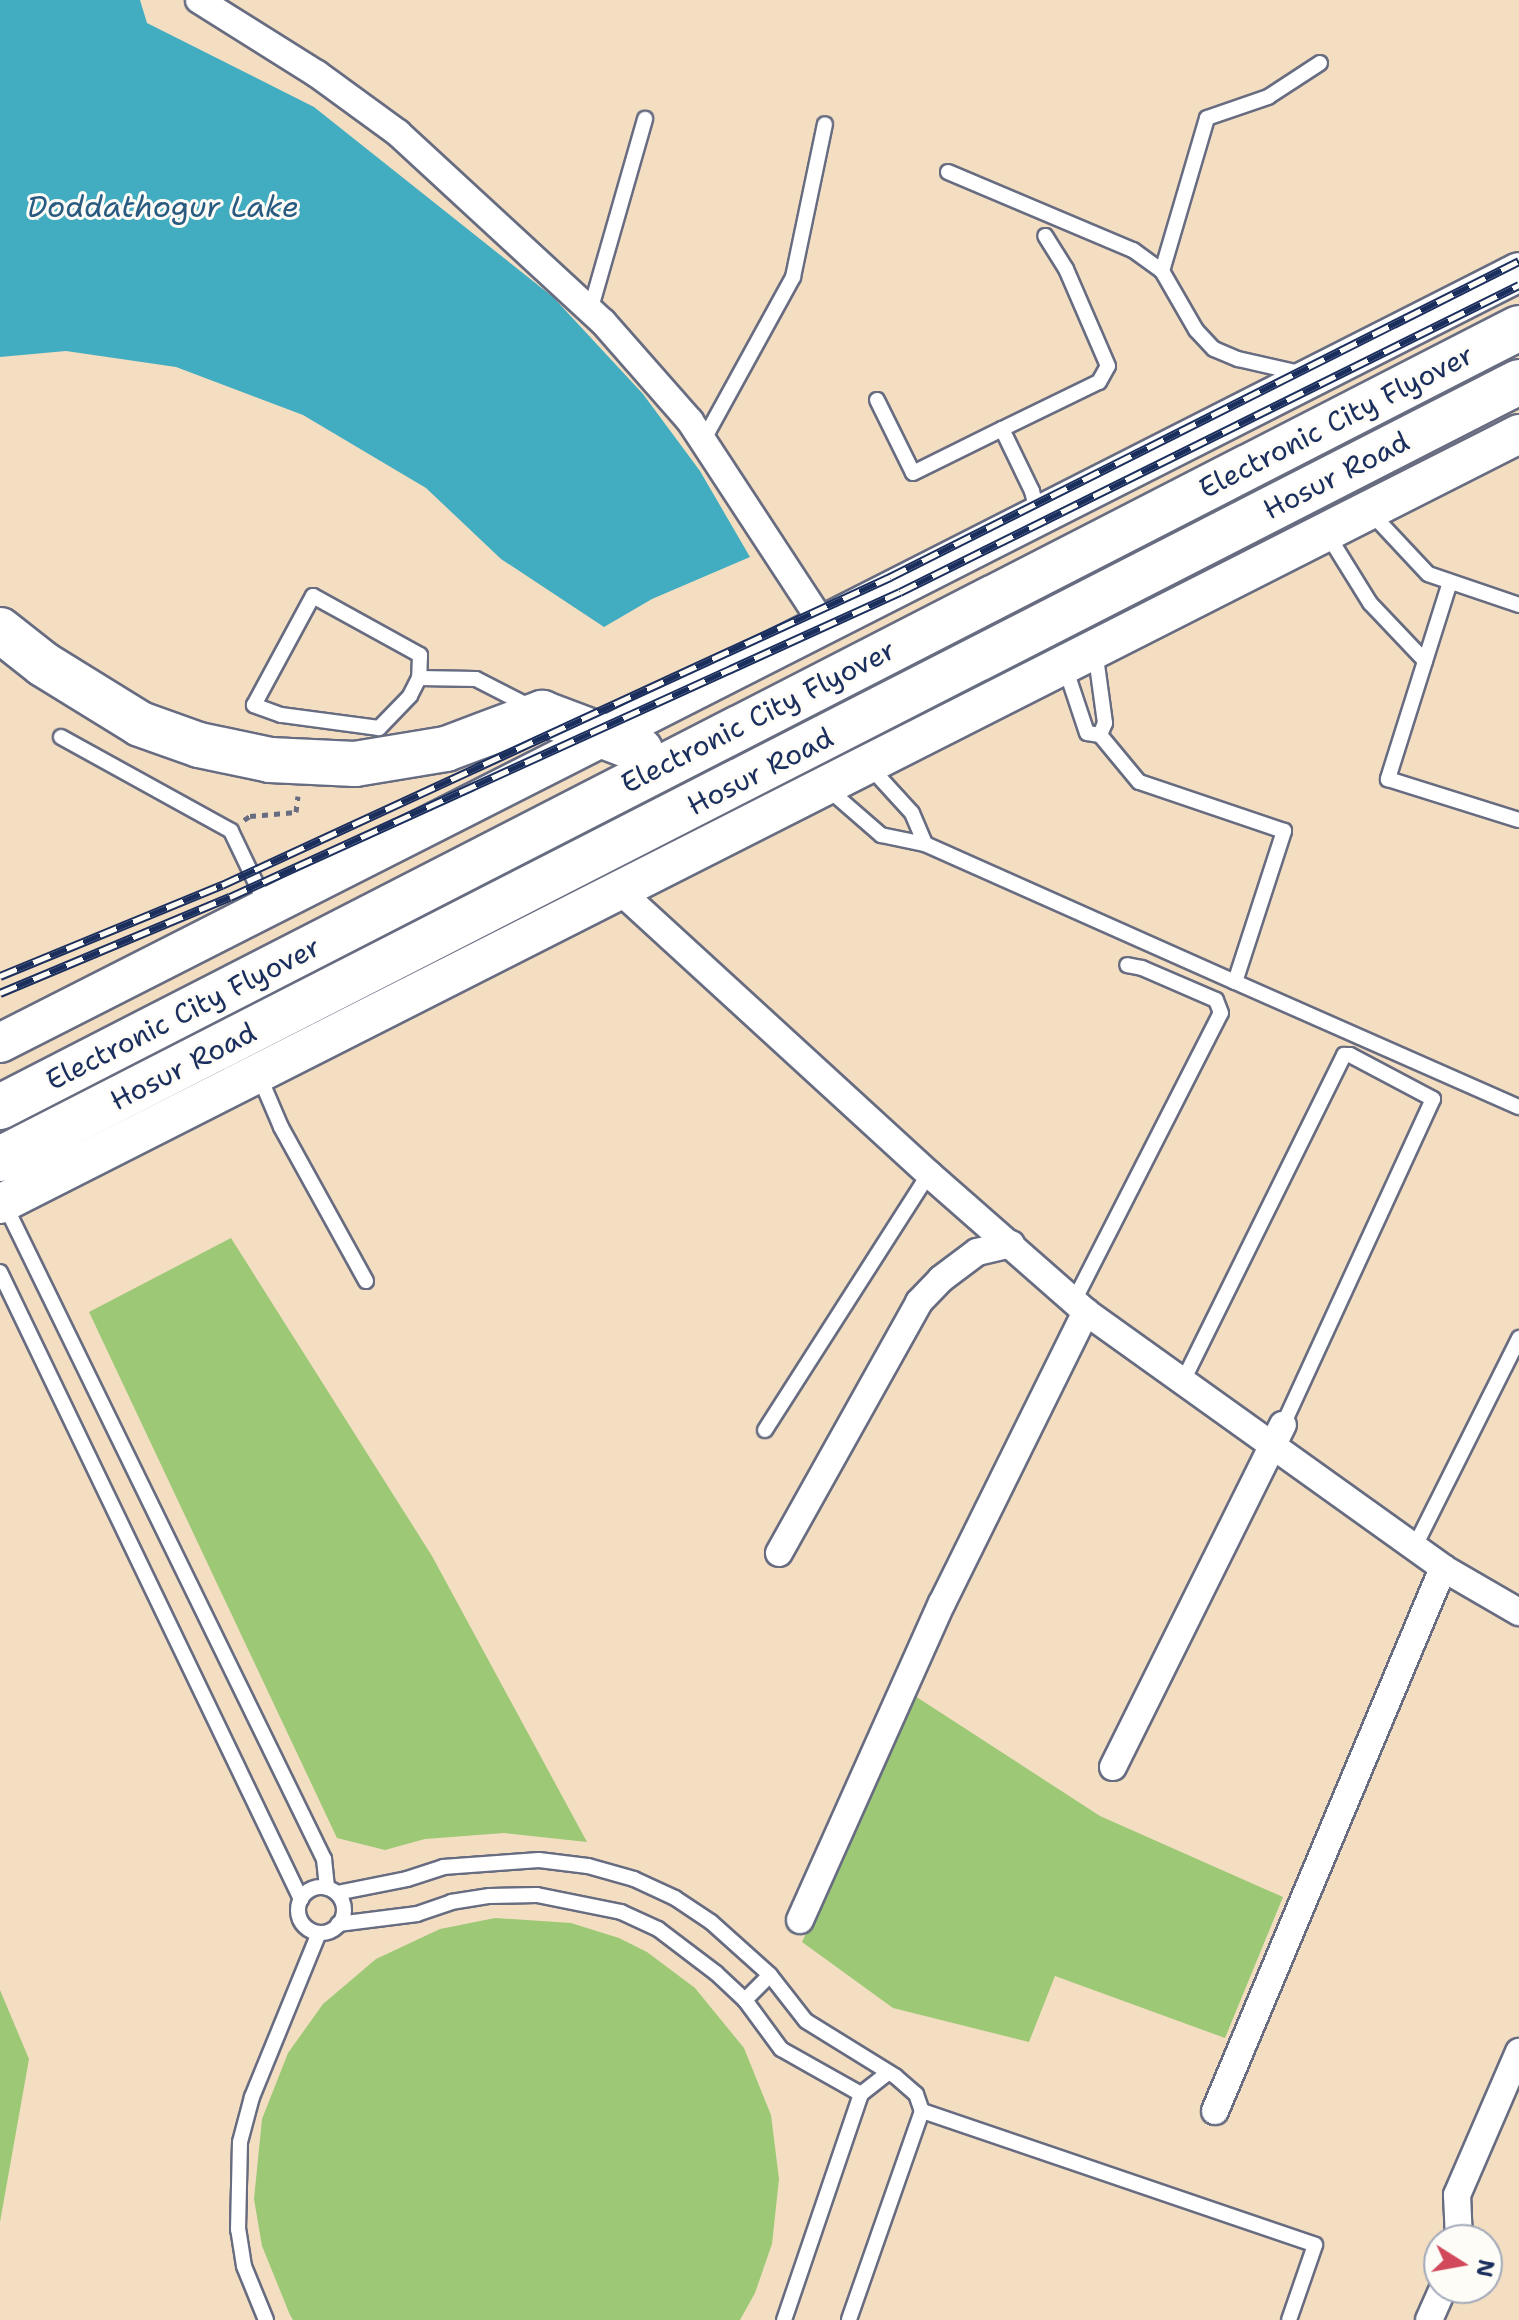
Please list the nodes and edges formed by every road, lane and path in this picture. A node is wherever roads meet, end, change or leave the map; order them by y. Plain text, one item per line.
1 (199, 0) edge
2 (1320, 63) dead end
3 (645, 119) dead end
4 (825, 124) dead end
5 (948, 172) dead end
6 (1045, 236) dead end
7 (1162, 271) junction
8 (1519, 272) edge
9 (1519, 303) edge
10 (590, 311) junction
11 (1519, 328) edge
12 (1519, 361) edge
13 (1302, 381) junction
14 (1519, 382) edge
15 (877, 400) dead end
16 (1002, 429) junction
17 (1519, 434) edge
18 (703, 441) junction
19 (1038, 515) junction
20 (1381, 523) junction
21 (1326, 531) junction
22 (1450, 582) junction
23 (1519, 605) edge
24 (823, 624) junction
25 (0, 630) edge
26 (1080, 656) junction
27 (1425, 661) junction
28 (419, 678) junction
29 (542, 713) junction
30 (1100, 735) junction
31 (61, 737) dead end
32 (621, 743) junction
33 (867, 764) junction
34 (824, 786) junction
35 (299, 789) dead end
36 (1519, 820) edge
37 (231, 831) junction
38 (925, 844) junction
39 (619, 890) junction
40 (268, 906) junction
41 (1127, 965) dead end
42 (1235, 982) junction
43 (0, 1043) edge
44 (258, 1073) junction
45 (0, 1075) edge
46 (0, 1107) edge
47 (1519, 1107) edge
48 (0, 1134) edge
49 (929, 1174) junction
50 (1, 1189) edge
51 (1011, 1244) junction
52 (0, 1272) edge
53 (366, 1281) dead end
54 (1080, 1306) junction
55 (1519, 1338) edge
56 (1183, 1381) junction
57 (765, 1430) dead end
58 (1278, 1436) junction
59 (1414, 1548) junction
60 (779, 1553) dead end
61 (1443, 1568) junction
62 (1519, 1612) edge
63 (1113, 1767) dead end
64 (332, 1890) junction
65 (301, 1899) junction
66 (800, 1920) dead end
67 (338, 1924) junction
68 (319, 1933) junction
69 (770, 1975) junction
70 (745, 2000) junction
71 (1519, 2052) edge
72 (888, 2073) junction
73 (861, 2094) junction
74 (922, 2111) junction
75 (1215, 2111) dead end
76 (1458, 2224) edge
77 (266, 2320) edge
78 (784, 2320) edge
79 (849, 2320) edge
80 (1289, 2320) edge

1 - 10 street
2 - 7 lane
3 - 10 lane
4 - 18 lane
5 - 7 lane
6 - 16 lane
7 - 13 lane
8 - 13 street
9 - 32 highway
10 - 18 street
11 - 46 highway, Electronic City Flyover
12 - 48 highway, Electronic City Flyover
13 - 19 street
14 - 50 highway, Hosur Road
15 - 16 lane
16 - 19 lane
17 - 20 street, Hosur Road
18 - 24 street
19 - 24 street
20 - 21 street, Hosur Road
20 - 22 lane
21 - 26 street, Hosur Road
21 - 27 lane
22 - 23 lane
22 - 27 lane
24 - 32 street
25 - 29 highway
26 - 30 lane
26 - 30 lane
26 - 33 street, Hosur Road
27 - 36 lane
28 - 28 lane
28 - 29 lane
29 - 32 highway
30 - 42 lane
31 - 37 lane
32 - 40 street
32 - 45 highway
33 - 34 street, Hosur Road
33 - 38 lane
34 - 38 lane
34 - 39 street, Hosur Road
35 - 37 path
37 - 40 lane
38 - 42 lane
39 - 44 street, Hosur Road
39 - 49 street
40 - 43 street
41 - 54 lane
42 - 47 lane
44 - 50 street, Hosur Road
44 - 53 lane
49 - 51 street
49 - 57 lane
50 - 64 lane
51 - 54 street
51 - 60 street
52 - 65 lane
54 - 56 street
54 - 66 street
55 - 59 lane
56 - 58 street
56 - 58 lane
58 - 59 street
58 - 63 street
59 - 61 street
61 - 62 street
61 - 75 street
64 - 65 lane
64 - 67 lane
64 - 69 lane
65 - 68 lane
67 - 68 lane
67 - 70 lane
68 - 77 lane
69 - 70 lane
69 - 72 lane
70 - 73 lane
71 - 76 street
72 - 73 lane
72 - 74 lane
73 - 78 lane
74 - 79 lane
74 - 80 lane

